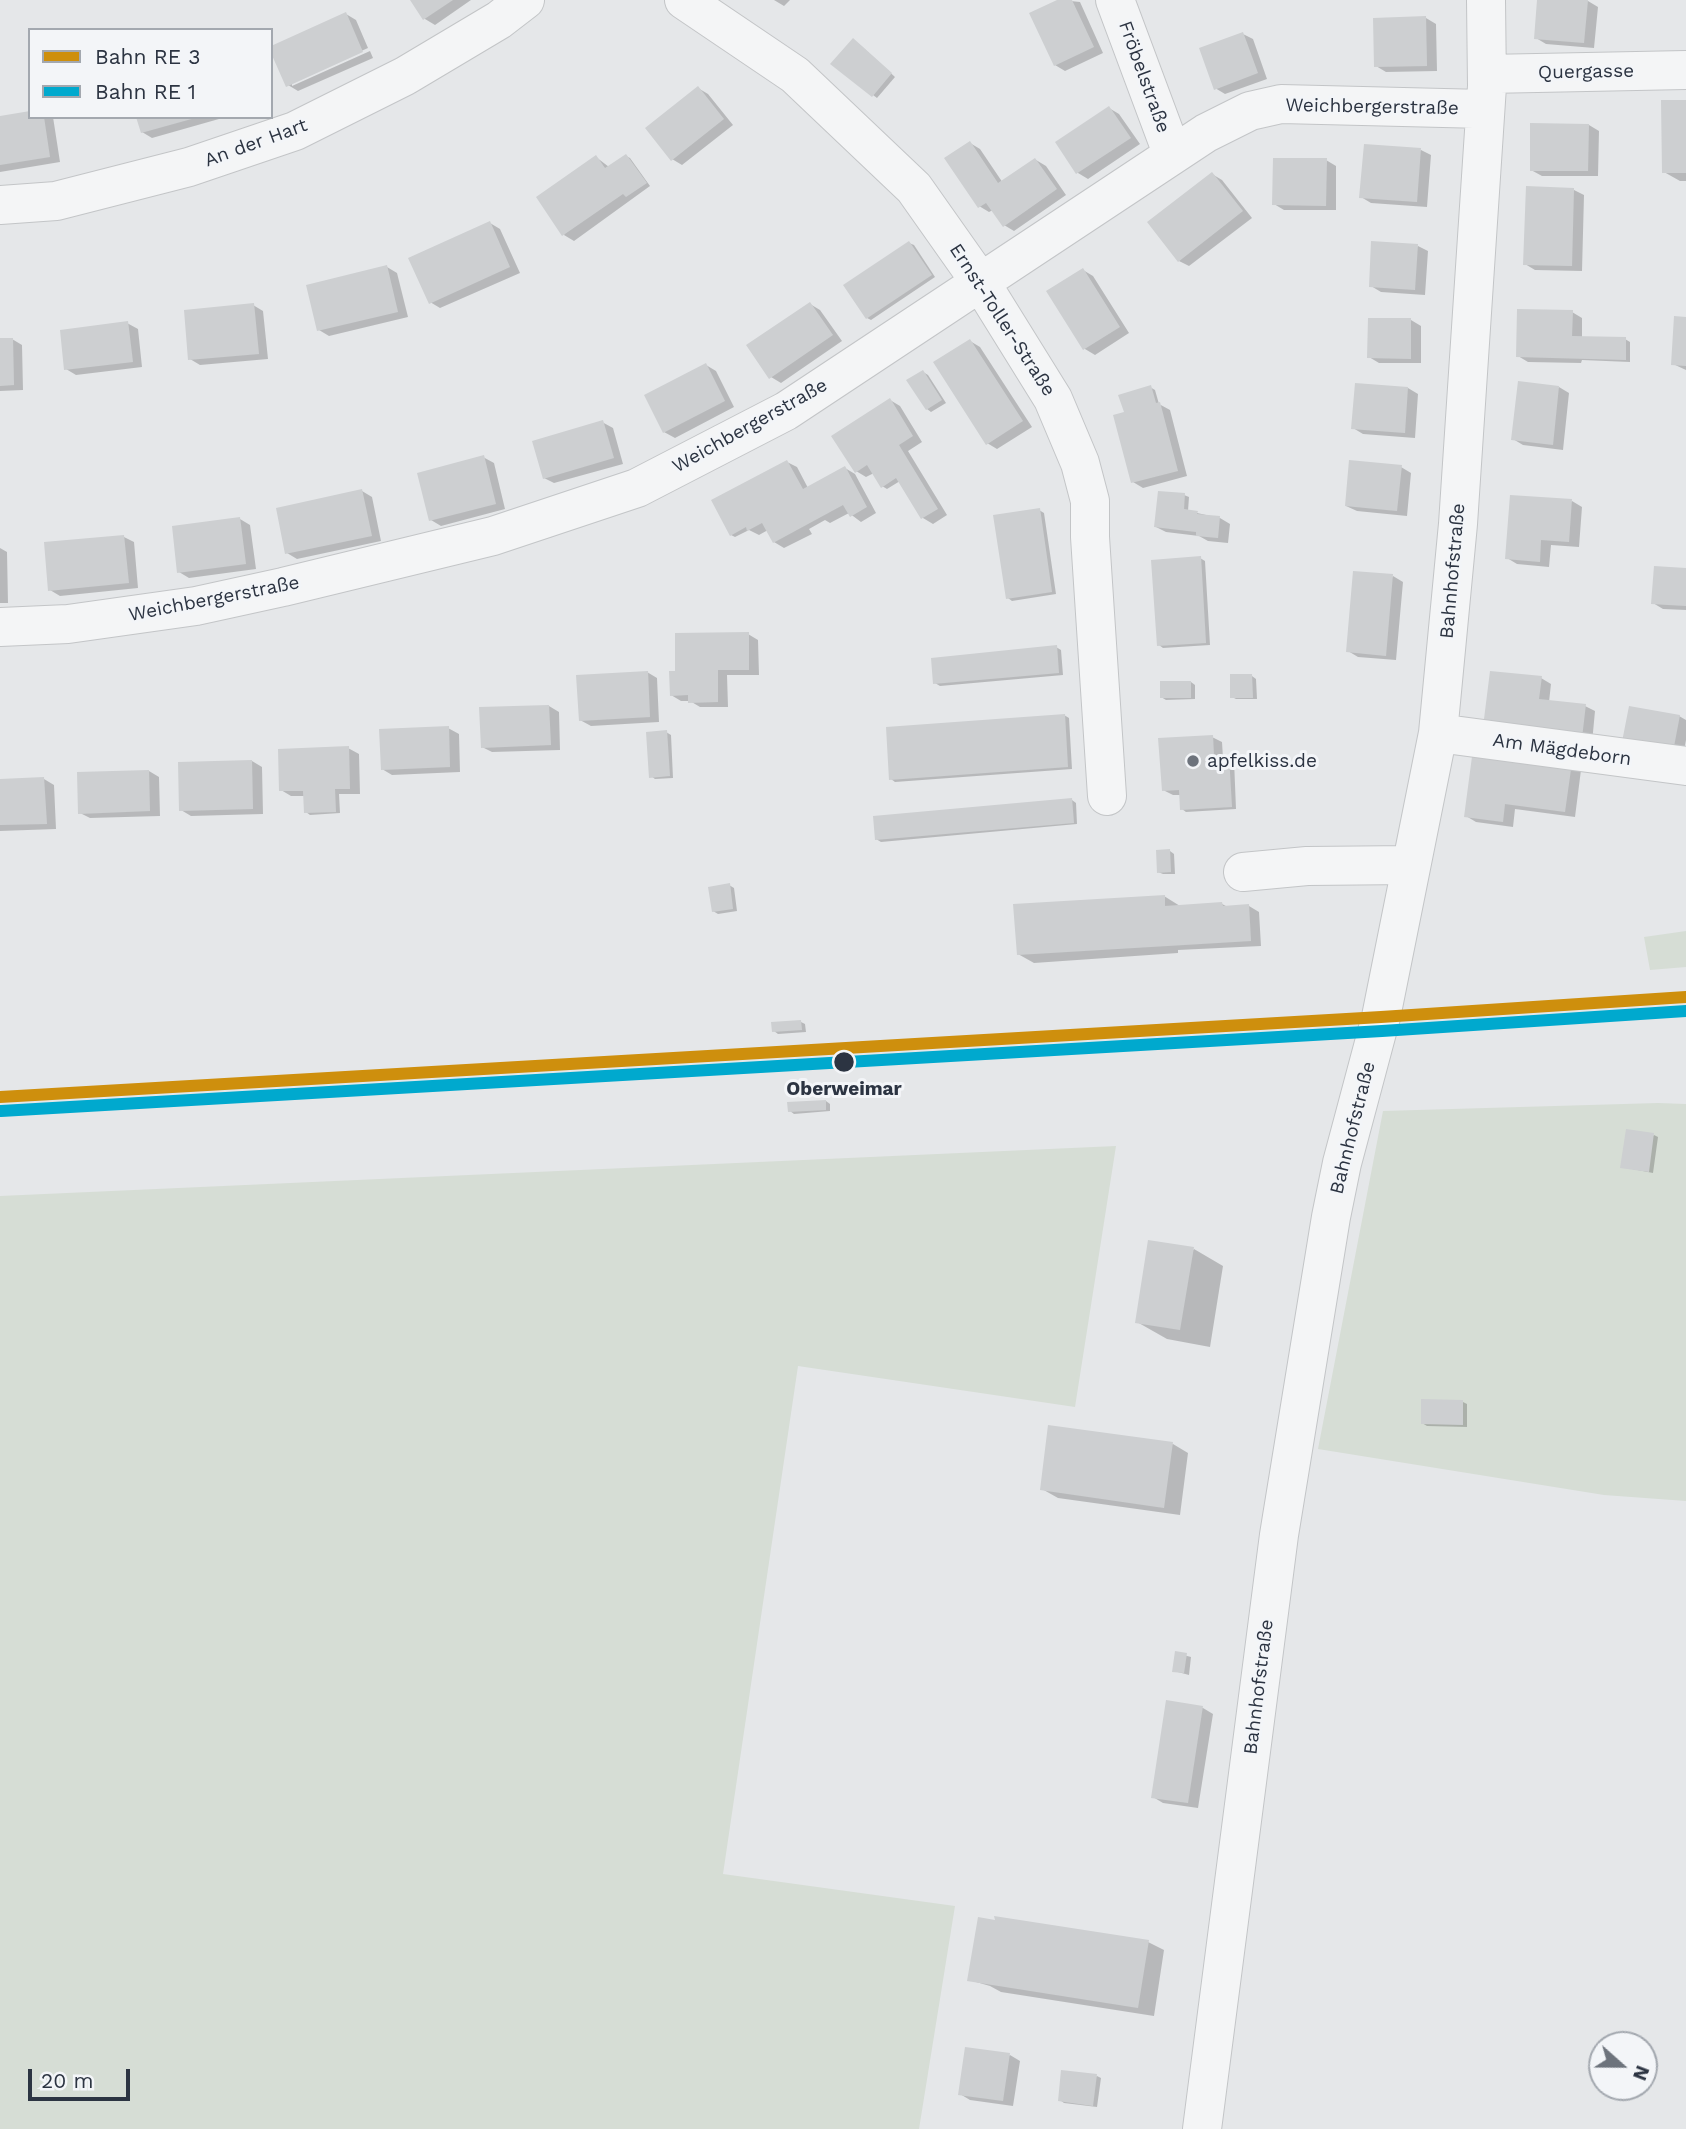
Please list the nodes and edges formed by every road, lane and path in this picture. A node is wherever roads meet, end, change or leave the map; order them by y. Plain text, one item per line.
1 (525, 0) edge
2 (684, 0) edge
3 (1115, 0) edge
4 (1486, 0) edge
5 (1686, 70) edge
6 (1485, 92) junction
7 (1172, 153) junction
8 (0, 205) edge
9 (981, 283) junction
10 (0, 627) edge
11 (1438, 733) junction
12 (1686, 766) edge
13 (1107, 796) dead end
14 (1410, 865) junction
15 (1242, 872) dead end
16 (1202, 2129) edge

1 - 8 street, An der Hart
2 - 9 street, Ernst-Toller-Straße
3 - 7 street, Fröbelstraße
4 - 6 street, Bahnhofstraße
5 - 6 street, Quergasse
6 - 7 street, Weichbergerstraße
6 - 11 street, Bahnhofstraße
7 - 9 street, Weichbergerstraße
9 - 10 street, Weichbergerstraße
9 - 13 street, Ernst-Toller-Straße
11 - 12 street, Am Mägdeborn
11 - 14 street, Bahnhofstraße
14 - 15 street
14 - 16 street, Bahnhofstraße

